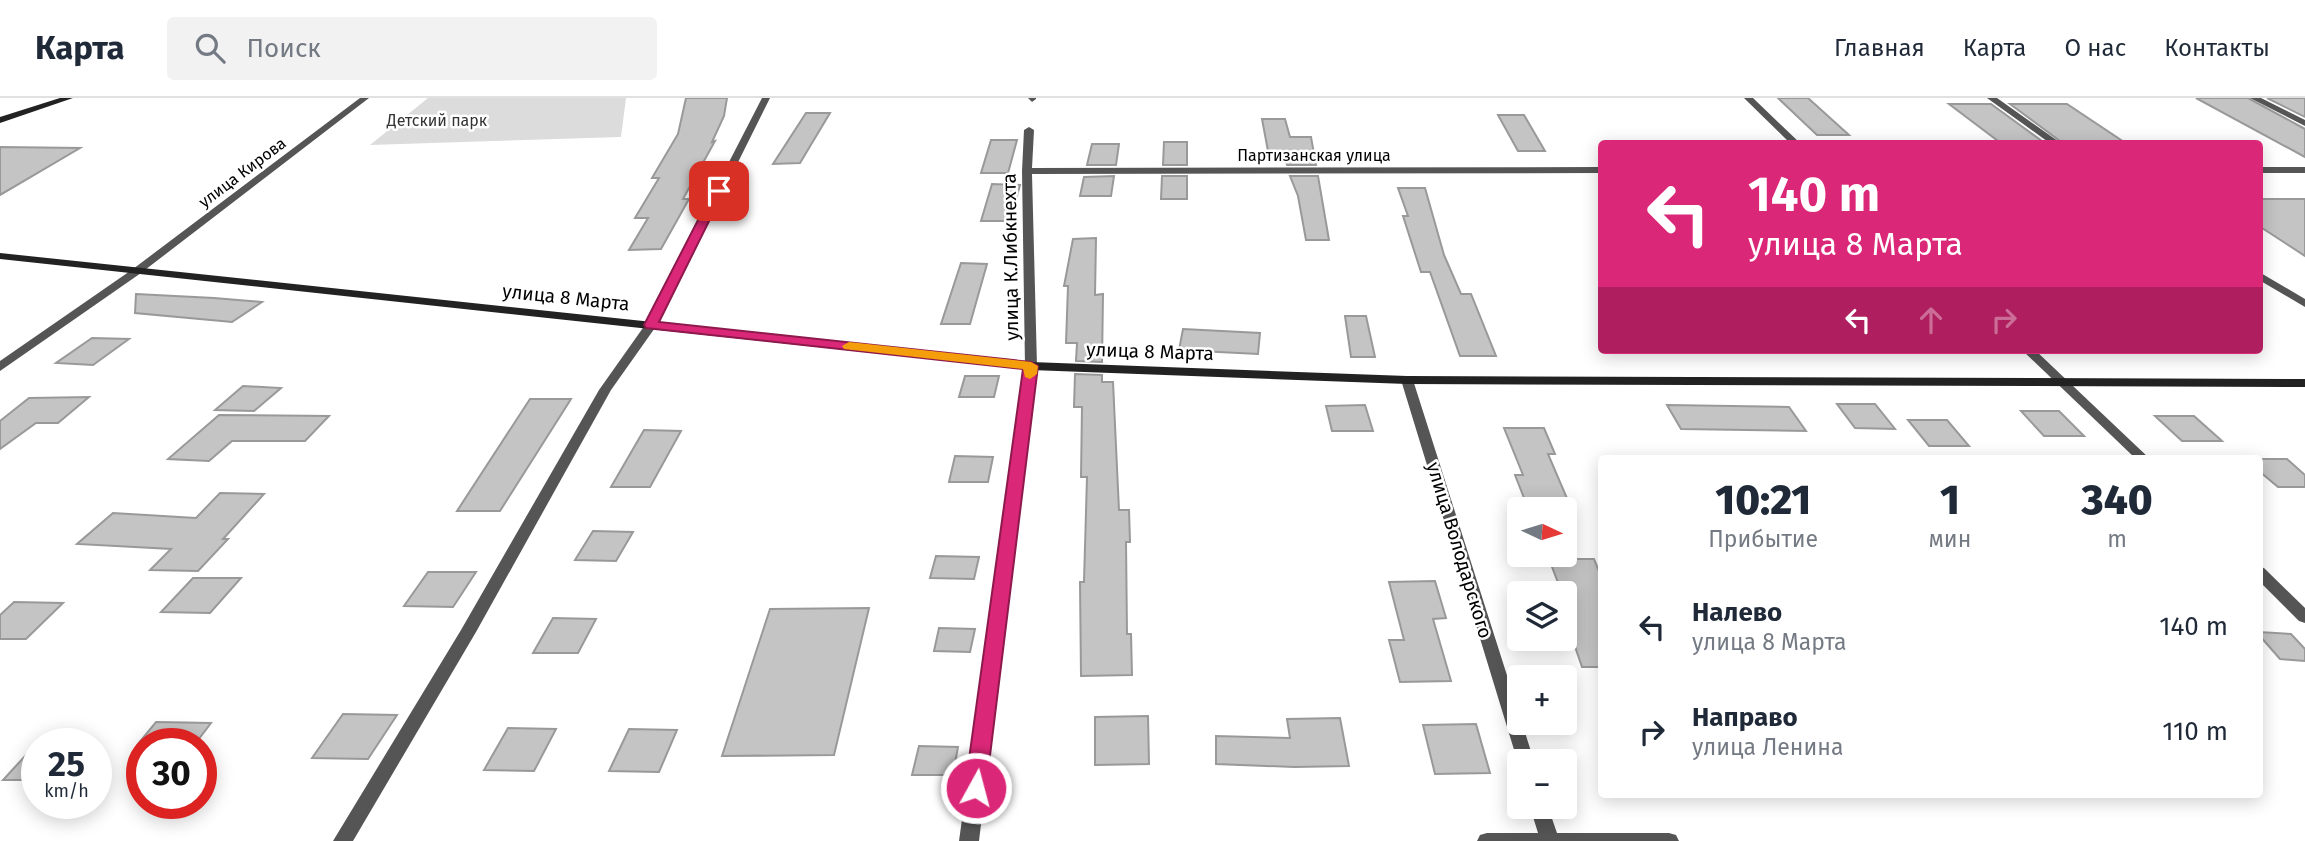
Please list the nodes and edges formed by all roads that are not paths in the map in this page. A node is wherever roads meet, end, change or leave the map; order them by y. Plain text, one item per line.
1 (69, 98) edge
2 (365, 98) edge
3 (766, 98) edge
4 (1748, 98) edge
5 (1991, 98) edge
6 (2254, 98) edge
7 (0, 120) edge
8 (2305, 123) edge
9 (1029, 130) dead end
10 (1793, 140) edge
11 (2052, 140) edge
12 (1598, 170) edge
13 (2263, 170) edge
14 (2305, 170) edge
15 (1027, 171) junction
16 (0, 256) edge
17 (137, 271) junction
18 (2263, 278) edge
19 (2305, 304) edge
20 (650, 325) junction
21 (2033, 354) edge
22 (1031, 366) junction
23 (0, 367) edge
24 (1407, 380) junction
25 (2062, 380) junction
26 (2305, 383) edge
27 (2139, 455) edge
28 (2263, 576) edge
29 (2305, 617) edge
30 (1521, 749) edge
31 (1543, 819) edge
32 (1550, 840) edge
33 (343, 841) edge
34 (969, 841) edge
35 (1487, 841) edge
36 (1669, 841) edge

1 - 7 main road
2 - 17 street, улица Кирова
3 - 20 street
4 - 10 street
5 - 11 street
6 - 8 street
9 - 15 street, улица К.Либкнехта
12 - 15 street, Партизанская улица
13 - 14 street
15 - 22 street, улица К.Либкнехта
16 - 17 main road, улица 8 Марта
17 - 20 main road, улица 8 Марта
17 - 23 street, улица Кирова
18 - 19 street
20 - 22 main road, улица 8 Марта
20 - 33 street
21 - 25 street
22 - 24 main road, улица 8 Марта
22 - 34 street, улица К.Либкнехта
24 - 25 main road, улица 8 Марта
24 - 30 street, улица Володарского
25 - 26 main road, улица 8 Марта
25 - 27 street
28 - 29 street
31 - 32 street
32 - 35 street
32 - 36 street

